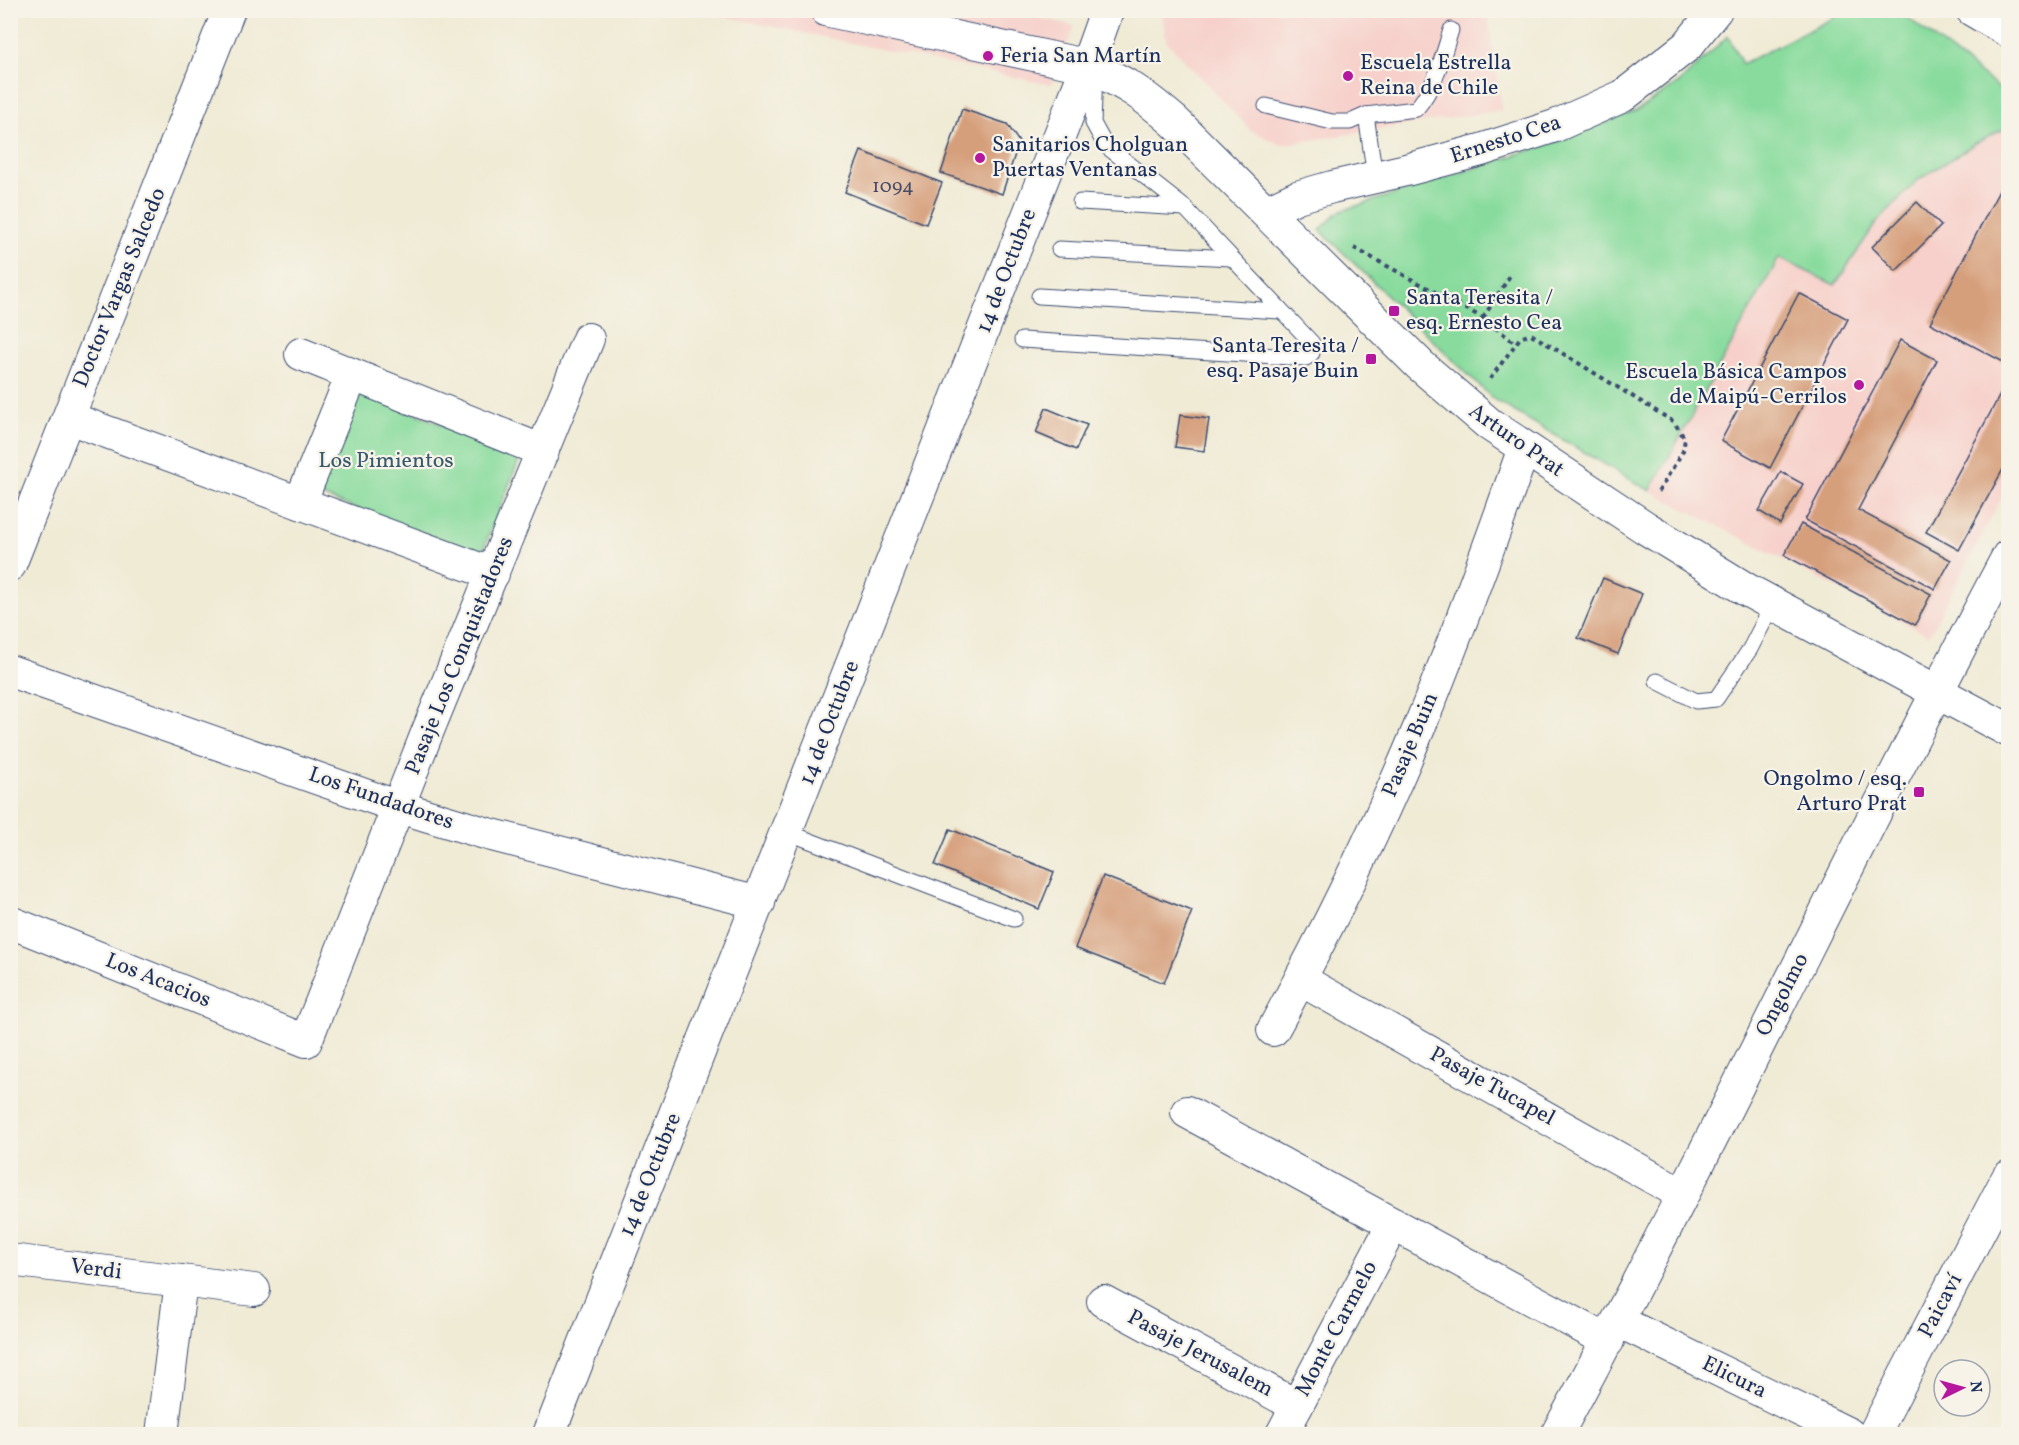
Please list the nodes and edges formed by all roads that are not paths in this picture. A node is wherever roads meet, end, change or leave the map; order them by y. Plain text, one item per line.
1 (229, 10) edge
2 (827, 10) edge
3 (1107, 10) edge
4 (1716, 10) edge
5 (1972, 10) edge
6 (1451, 30) dead end
7 (2008, 31) edge
8 (1091, 68) junction
9 (1266, 106) dead end
10 (1366, 115) junction
11 (1375, 177) junction
12 (1080, 202) dead end
13 (1185, 208) junction
14 (1265, 212) junction
15 (1059, 249) dead end
16 (1231, 258) junction
17 (1039, 296) dead end
18 (1280, 310) junction
19 (588, 339) dead end
20 (1022, 340) dead end
21 (301, 354) dead end
22 (352, 375) junction
23 (69, 418) junction
24 (1524, 448) junction
25 (543, 451) junction
26 (300, 503) junction
27 (2008, 556) edge
28 (10, 565) edge
29 (493, 574) junction
30 (1773, 604) junction
31 (10, 670) edge
32 (1657, 681) dead end
33 (1937, 692) junction
34 (2008, 730) edge
35 (399, 807) junction
36 (787, 832) junction
37 (759, 903) junction
38 (1014, 919) dead end
39 (10, 922) edge
40 (1301, 980) junction
41 (1273, 1030) dead end
42 (306, 1041) joint
43 (1187, 1112) dead end
44 (2008, 1177) edge
45 (1682, 1194) junction
46 (1393, 1224) junction
47 (10, 1260) edge
48 (181, 1281) junction
49 (254, 1290) dead end
50 (1102, 1301) dead end
51 (1613, 1331) junction
52 (1297, 1406) junction
53 (162, 1434) edge
54 (549, 1434) edge
55 (1282, 1434) edge
56 (1557, 1434) edge
57 (1849, 1434) edge
58 (1874, 1434) edge

1 - 23 street, Doctor Vargas Salcedo
2 - 8 street, Arturo Prat
3 - 8 street, 14 de Octubre
4 - 11 street, Ernesto Cea
5 - 7 street
6 - 10 lane
8 - 13 lane
8 - 14 street, Arturo Prat
8 - 36 street, 14 de Octubre
9 - 10 lane
10 - 11 lane
11 - 14 street, Ernesto Cea
12 - 13 lane
13 - 16 lane
14 - 24 street, Arturo Prat
15 - 16 lane
16 - 18 lane
17 - 18 lane
18 - 20 lane
19 - 25 street, Pasaje Los Conquistadores
21 - 22 street
22 - 25 street
22 - 26 street
23 - 26 street
23 - 28 street, Doctor Vargas Salcedo
24 - 30 street, Arturo Prat
24 - 40 street, Pasaje Buin
25 - 29 street, Pasaje Los Conquistadores
26 - 29 street
27 - 33 street, Ongolmo
29 - 35 street, Pasaje Los Conquistadores
30 - 32 lane
30 - 33 street, Arturo Prat
31 - 35 street, Los Fundadores
33 - 34 street, Arturo Prat
33 - 45 street, Ongolmo
35 - 37 street, Los Fundadores
35 - 42 street, Pasaje Los Conquistadores
36 - 37 street, 14 de Octubre
36 - 38 lane
37 - 54 street, 14 de Octubre
39 - 42 street, Los Acacios
40 - 41 street, Pasaje Buin
40 - 45 street, Pasaje Tucapel
43 - 46 street, Elicura
44 - 58 street, Paicaví
45 - 51 street, Ongolmo
46 - 51 street, Elicura
46 - 52 street, Monte Carmelo
47 - 48 street, Verdi
48 - 49 street, Verdi
48 - 53 street
50 - 52 street, Pasaje Jerusalem
51 - 56 street, Ongolmo
51 - 57 street, Elicura
52 - 55 street, Monte Carmelo

